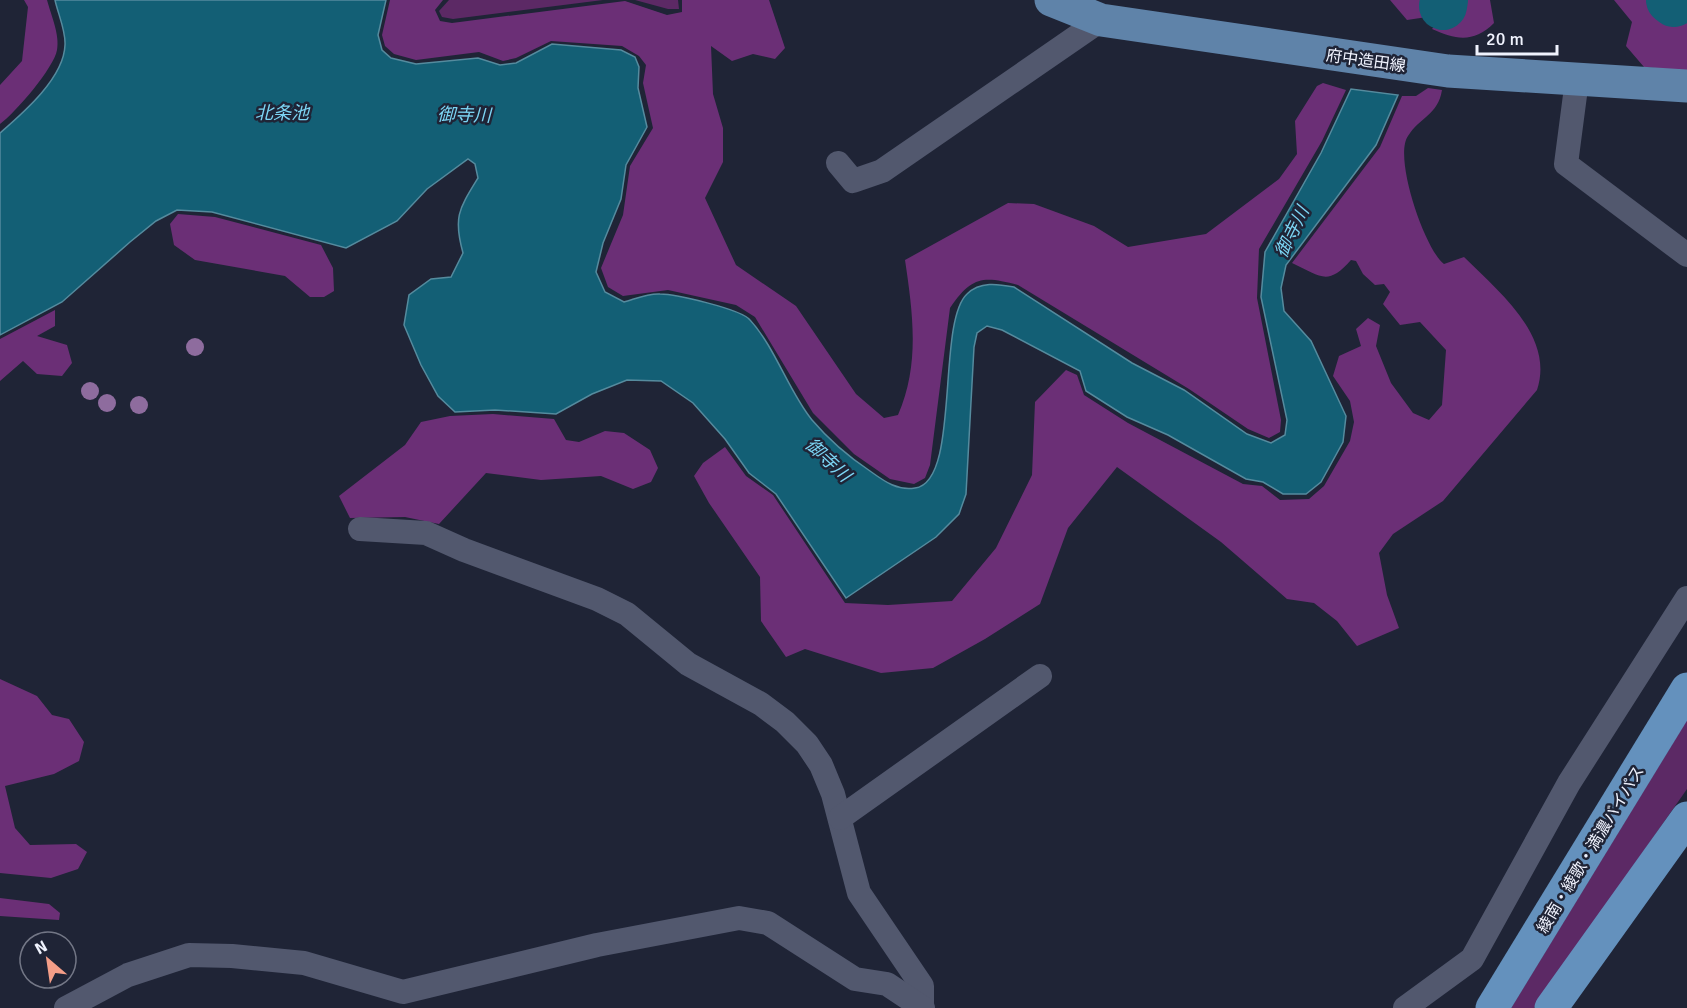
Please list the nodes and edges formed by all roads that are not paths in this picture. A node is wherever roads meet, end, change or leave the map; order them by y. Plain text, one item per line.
1 (1050, 0) edge
2 (1101, 20) junction
3 (1577, 80) junction
4 (1687, 86) edge
5 (838, 163) dead end
6 (1687, 255) edge
7 (360, 529) dead end
8 (1687, 598) edge
9 (1040, 675) dead end
10 (1687, 689) edge
11 (840, 818) junction
12 (1687, 818) edge
13 (66, 1008) edge
14 (922, 1008) edge
15 (1406, 1008) edge
16 (1492, 1008) edge
17 (1551, 1008) edge

1 - 2 main road, 府中造田線
2 - 3 main road, 府中造田線
2 - 5 street
3 - 4 main road, 府中造田線
3 - 6 street
7 - 11 street
8 - 15 street
9 - 11 street
10 - 16 highway, 綾南・綾歌・満濃バイパス
11 - 14 street
12 - 17 highway
13 - 14 street

